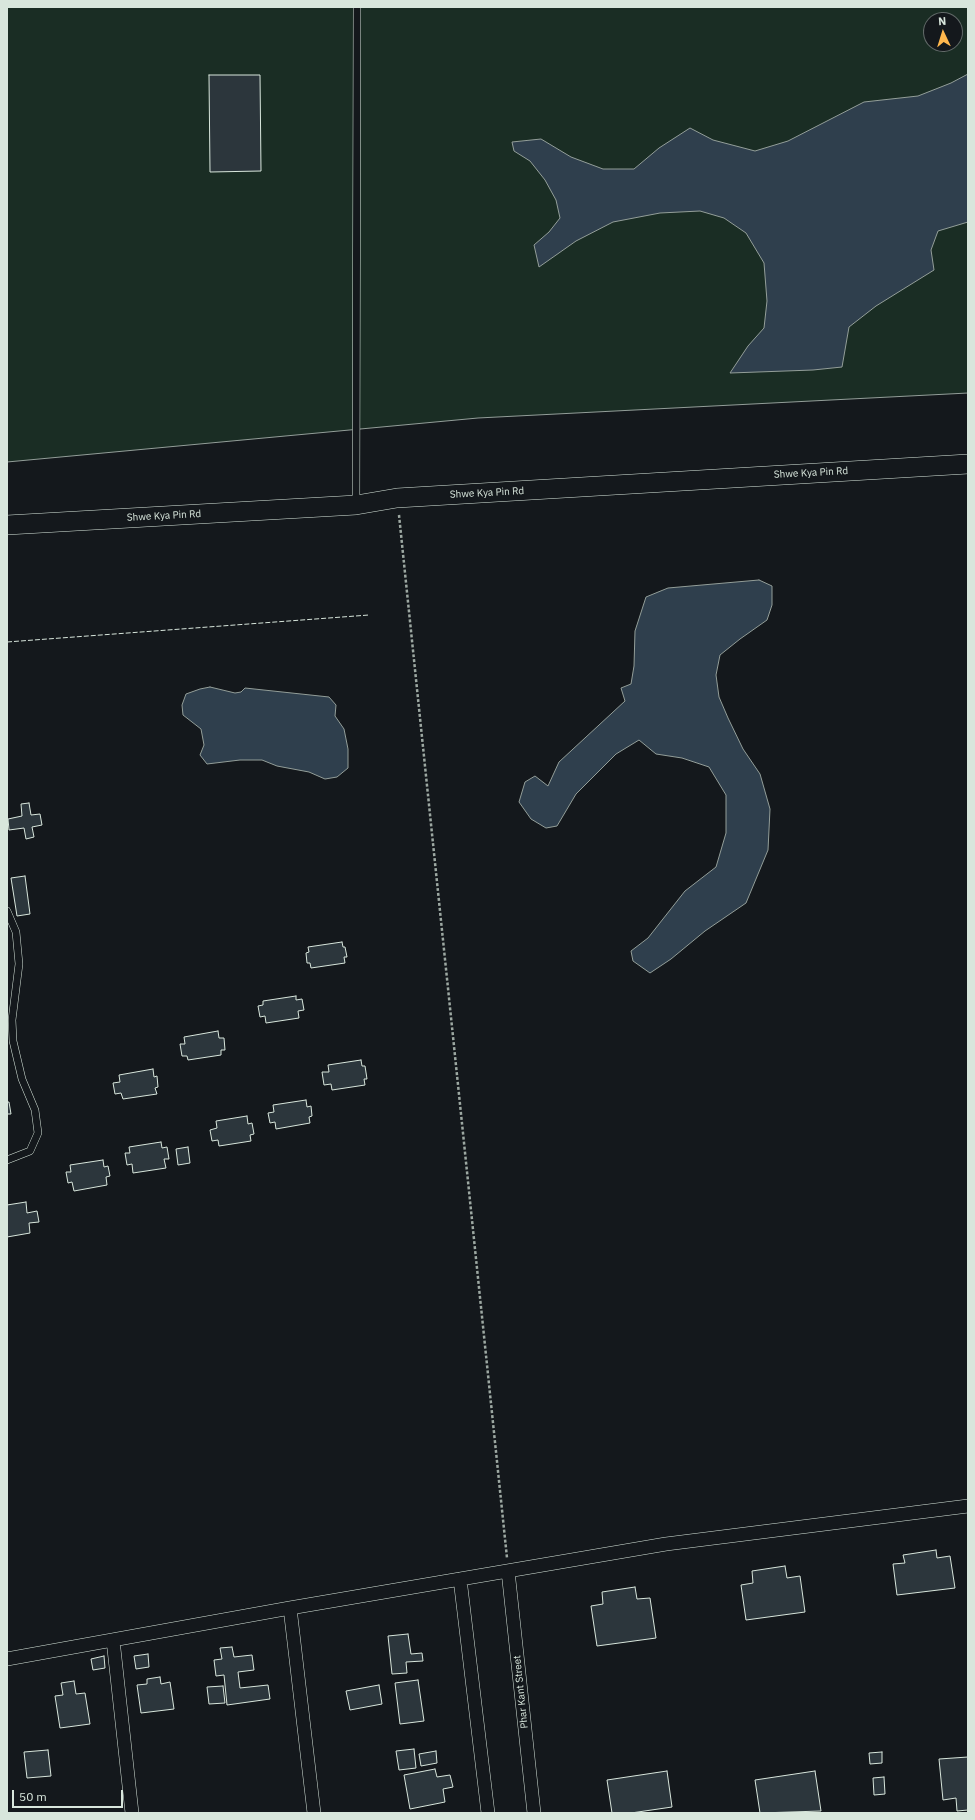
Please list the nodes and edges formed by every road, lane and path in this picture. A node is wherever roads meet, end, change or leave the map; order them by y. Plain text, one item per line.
1 (357, 7) edge
2 (968, 464) edge
3 (397, 498) junction
4 (356, 505) junction
5 (7, 525) edge
6 (7, 912) edge
7 (7, 1160) edge
8 (968, 1506) edge
9 (508, 1571) junction
10 (460, 1579) junction
11 (290, 1608) junction
12 (113, 1640) junction
13 (7, 1660) edge
14 (132, 1813) edge
15 (314, 1813) edge
16 (488, 1813) edge
17 (534, 1813) edge

1 - 4 lane
2 - 3 street, Shwe Kya Pin Rd
3 - 4 street, Shwe Kya Pin Rd
3 - 9 path
4 - 5 street, Shwe Kya Pin Rd
6 - 7 lane
8 - 9 street
9 - 10 street
9 - 17 street, Phar Kant Street
10 - 11 street
10 - 16 street
11 - 12 street
11 - 15 street
12 - 13 street
12 - 14 street

